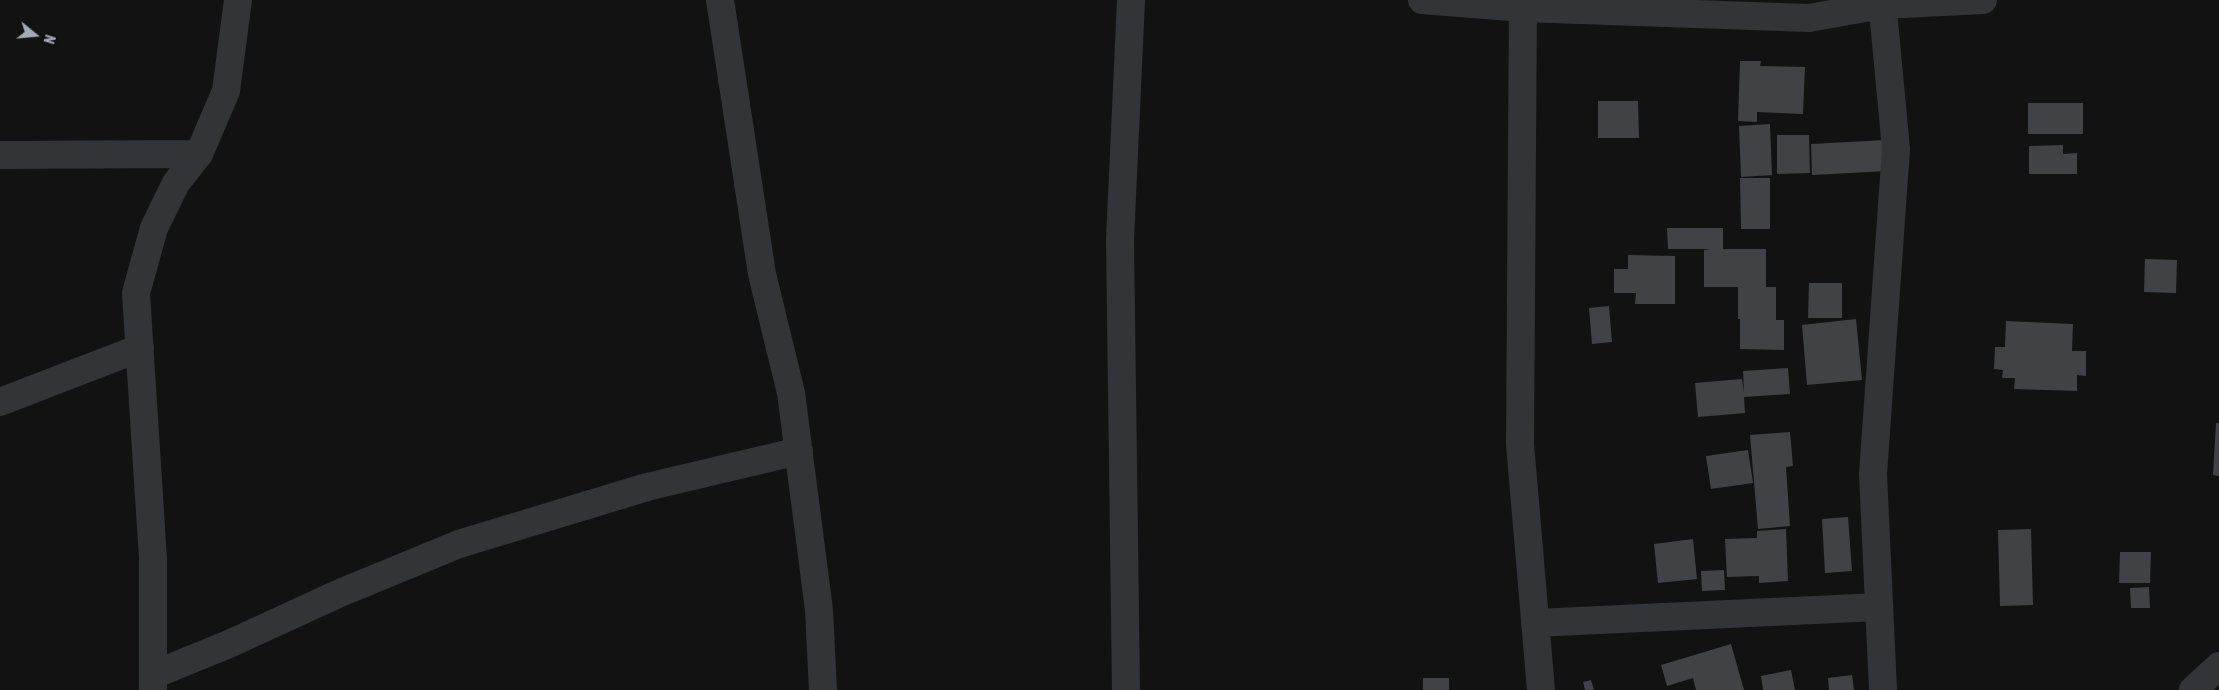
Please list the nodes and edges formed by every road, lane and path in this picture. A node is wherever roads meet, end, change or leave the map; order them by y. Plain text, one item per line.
1 (238, 0) edge
2 (720, 0) edge
3 (1131, 0) edge
4 (1422, 0) edge
5 (1983, 0) edge
6 (1882, 2) edge
7 (1522, 4) edge
8 (199, 154) junction
9 (0, 155) edge
10 (140, 348) junction
11 (0, 402) edge
12 (799, 451) junction
13 (1879, 608) junction
14 (1535, 623) junction
15 (2219, 666) edge
16 (153, 682) edge
17 (823, 690) edge
18 (1126, 690) edge
19 (1540, 690) edge
20 (1883, 690) edge
21 (2193, 690) edge

1 - 8 street
2 - 12 street
3 - 18 street
4 - 7 street
5 - 6 street
6 - 7 street
6 - 13 street
7 - 14 street
8 - 9 street
8 - 10 street
10 - 11 street
10 - 16 street
12 - 16 street
12 - 17 street
13 - 14 street
13 - 20 street
14 - 19 street
15 - 21 street

